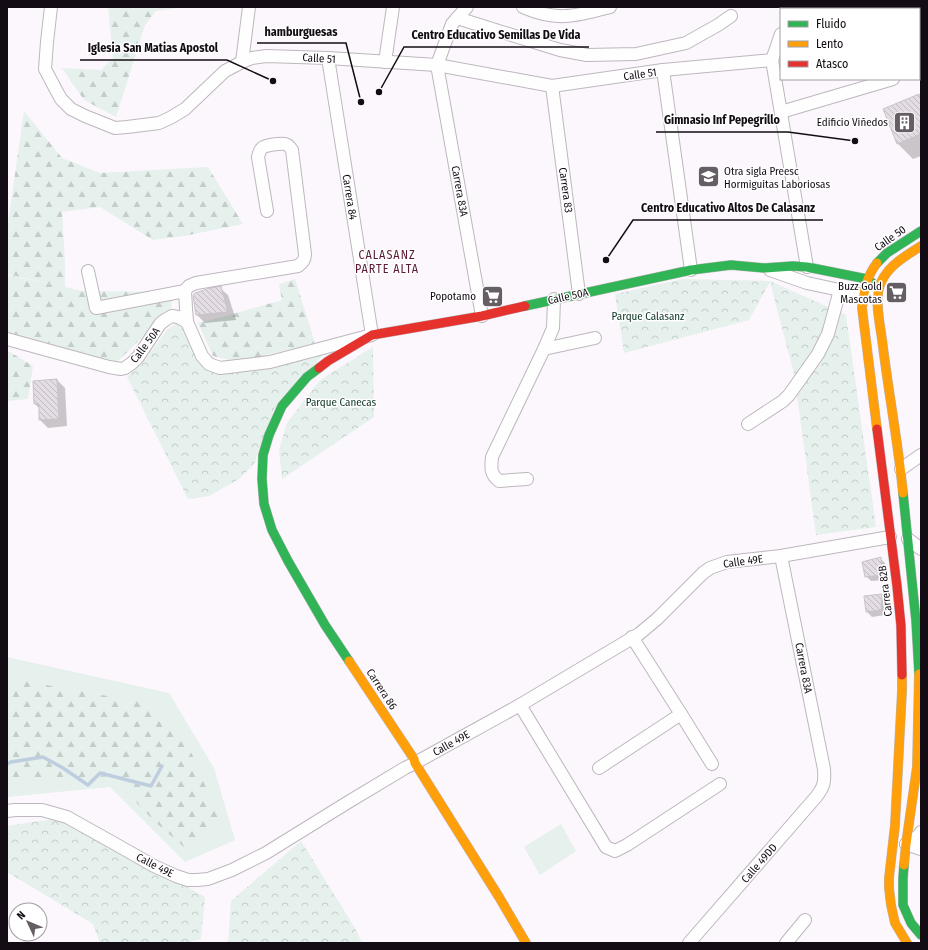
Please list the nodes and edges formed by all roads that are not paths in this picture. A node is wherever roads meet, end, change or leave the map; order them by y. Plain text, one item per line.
1 (51, 7) edge
2 (250, 7) edge
3 (392, 7) edge
4 (467, 7) edge
5 (523, 7) edge
6 (610, 7) edge
7 (731, 16) dead end
8 (457, 18) junction
9 (780, 37) edge
10 (328, 58) junction
11 (772, 60) junction
12 (242, 62) junction
13 (386, 62) junction
14 (437, 65) junction
15 (663, 70) junction
16 (890, 80) edge
17 (552, 86) junction
18 (781, 112) junction
19 (267, 211) dead end
20 (921, 231) edge
21 (921, 246) edge
22 (874, 266) joint
23 (807, 267) junction
24 (765, 268) junction
25 (691, 270) junction
26 (88, 271) dead end
27 (867, 278) junction
28 (879, 288) junction
29 (840, 290) junction
30 (185, 291) junction
31 (580, 294) junction
32 (863, 295) junction
33 (554, 298) junction
34 (482, 316) junction
35 (187, 322) junction
36 (372, 335) junction
37 (595, 338) dead end
38 (7, 339) edge
39 (544, 349) junction
40 (748, 424) dead end
41 (269, 435) joint
42 (921, 455) edge
43 (901, 469) junction
44 (527, 479) dead end
45 (890, 537) junction
46 (908, 539) junction
47 (921, 549) edge
48 (781, 556) junction
49 (632, 638) junction
50 (520, 705) junction
51 (681, 714) junction
52 (415, 763) junction
53 (712, 764) dead end
54 (598, 768) dead end
55 (825, 780) joint
56 (720, 784) dead end
57 (7, 811) edge
58 (921, 832) edge
59 (906, 844) junction
60 (921, 849) edge
61 (805, 920) dead end
62 (921, 936) edge
63 (526, 943) edge
64 (689, 943) edge
65 (786, 943) edge
66 (906, 943) edge

1 - 12 street, Calle 51
2 - 12 street
3 - 13 street
4 - 8 street
5 - 6 street
7 - 8 street
8 - 14 street
9 - 11 street
10 - 12 street, Calle 51
10 - 13 street, Calle 51
10 - 36 street, Carrera 84
11 - 15 street, Calle 51
11 - 18 street
13 - 14 street, Calle 51
14 - 17 street, Calle 51
14 - 34 street, Carrera 83A
15 - 17 street, Calle 51
15 - 25 street
16 - 18 street
17 - 31 street, Carrera 83
18 - 23 street
19 - 30 street
20 - 22 street, Calle 50
21 - 28 street
22 - 27 street, Carrera 82B
23 - 24 street, Calle 50A
23 - 27 street, Calle 50A
24 - 25 street, Calle 50A
24 - 29 street, Calle 50A
25 - 31 street, Calle 50A
26 - 30 street
27 - 28 street
27 - 32 street, Carrera 82B
28 - 32 street
28 - 43 street
29 - 32 street, Calle 50A
29 - 40 street
30 - 35 street
31 - 33 street, Calle 50A
32 - 45 street, Carrera 82B
33 - 34 street, Calle 50A
33 - 39 street
34 - 36 street, Calle 50A
35 - 36 street, Calle 50A
35 - 38 street, Calle 50A
36 - 41 street, Calle 50A
37 - 39 street
39 - 44 street
41 - 52 street, Carrera 86
42 - 43 street
43 - 46 street
45 - 48 street, Calle 49E
45 - 66 street, Carrera 82B
46 - 47 street
46 - 59 street
48 - 49 street, Calle 49E
48 - 55 street, Carrera 83A
49 - 50 street, Calle 49E
49 - 51 street
50 - 52 street, Calle 49E
50 - 56 street
51 - 53 street
51 - 54 street
52 - 57 street, Calle 49E
52 - 63 street, Carrera 86
55 - 64 street, Calle 49DD
58 - 59 street
59 - 60 street
59 - 62 street
61 - 65 street

